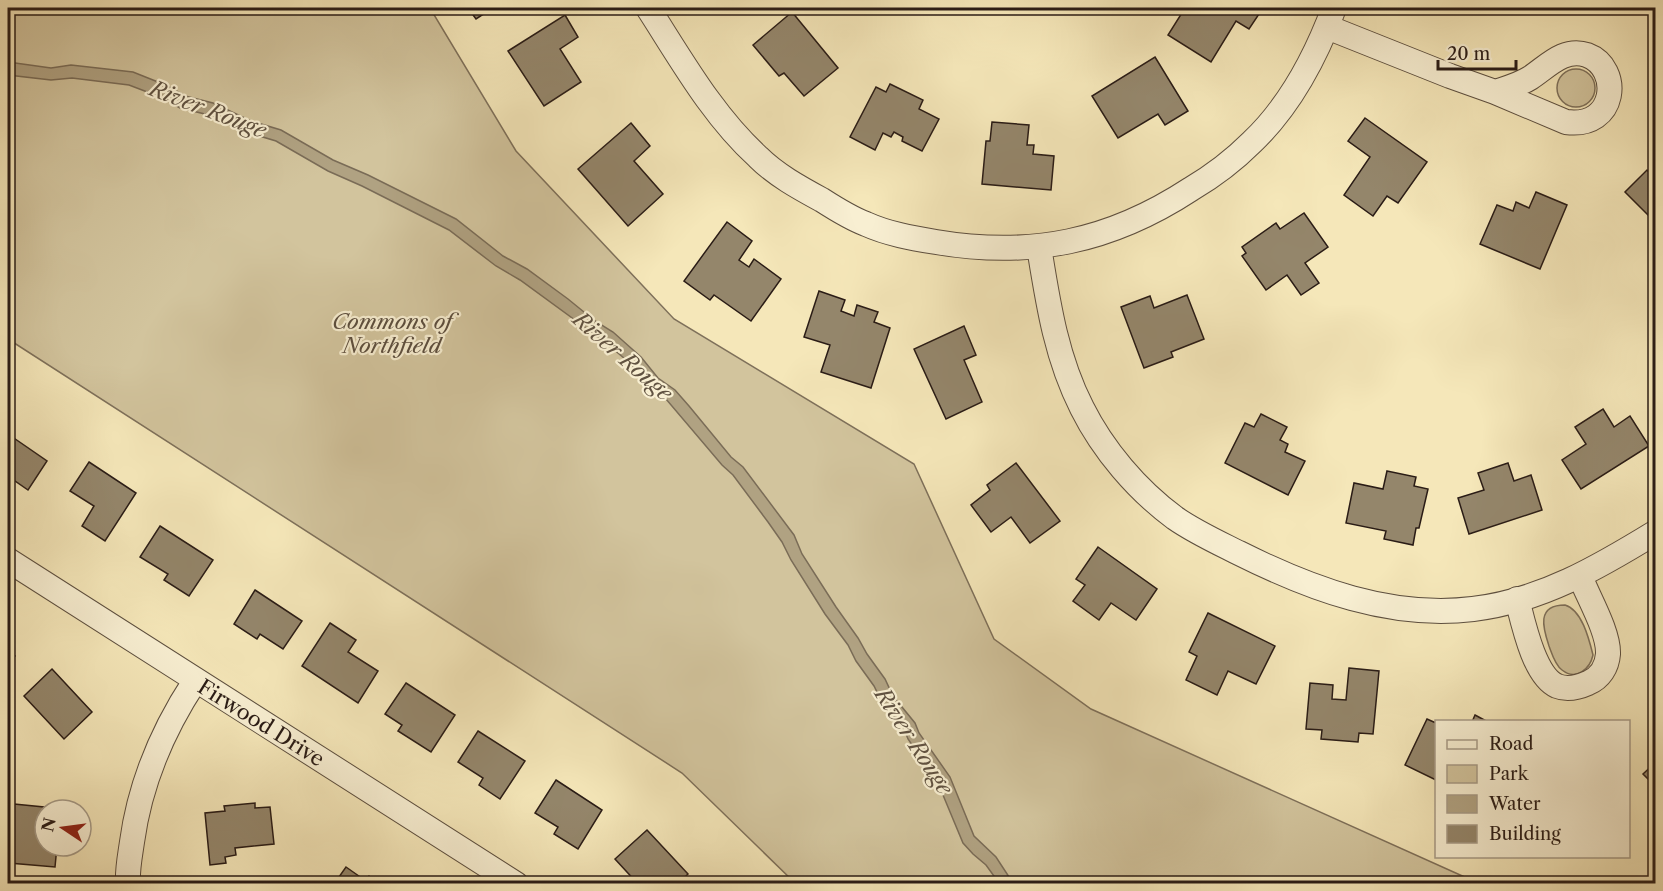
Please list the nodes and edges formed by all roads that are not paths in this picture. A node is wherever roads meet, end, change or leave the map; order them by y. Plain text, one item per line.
1 (648, 8) edge
2 (1331, 17) edge
3 (1495, 92) dead end
4 (1039, 247) junction
5 (1656, 532) edge
6 (8, 560) edge
7 (1580, 576) junction
8 (1516, 600) junction
9 (195, 681) junction
10 (128, 884) edge
11 (516, 884) edge

1 - 4 street
2 - 3 street
2 - 4 street
4 - 8 street
5 - 7 street
6 - 9 street, Firwood Drive
7 - 8 street
7 - 8 street
9 - 10 street
9 - 11 street, Firwood Drive

